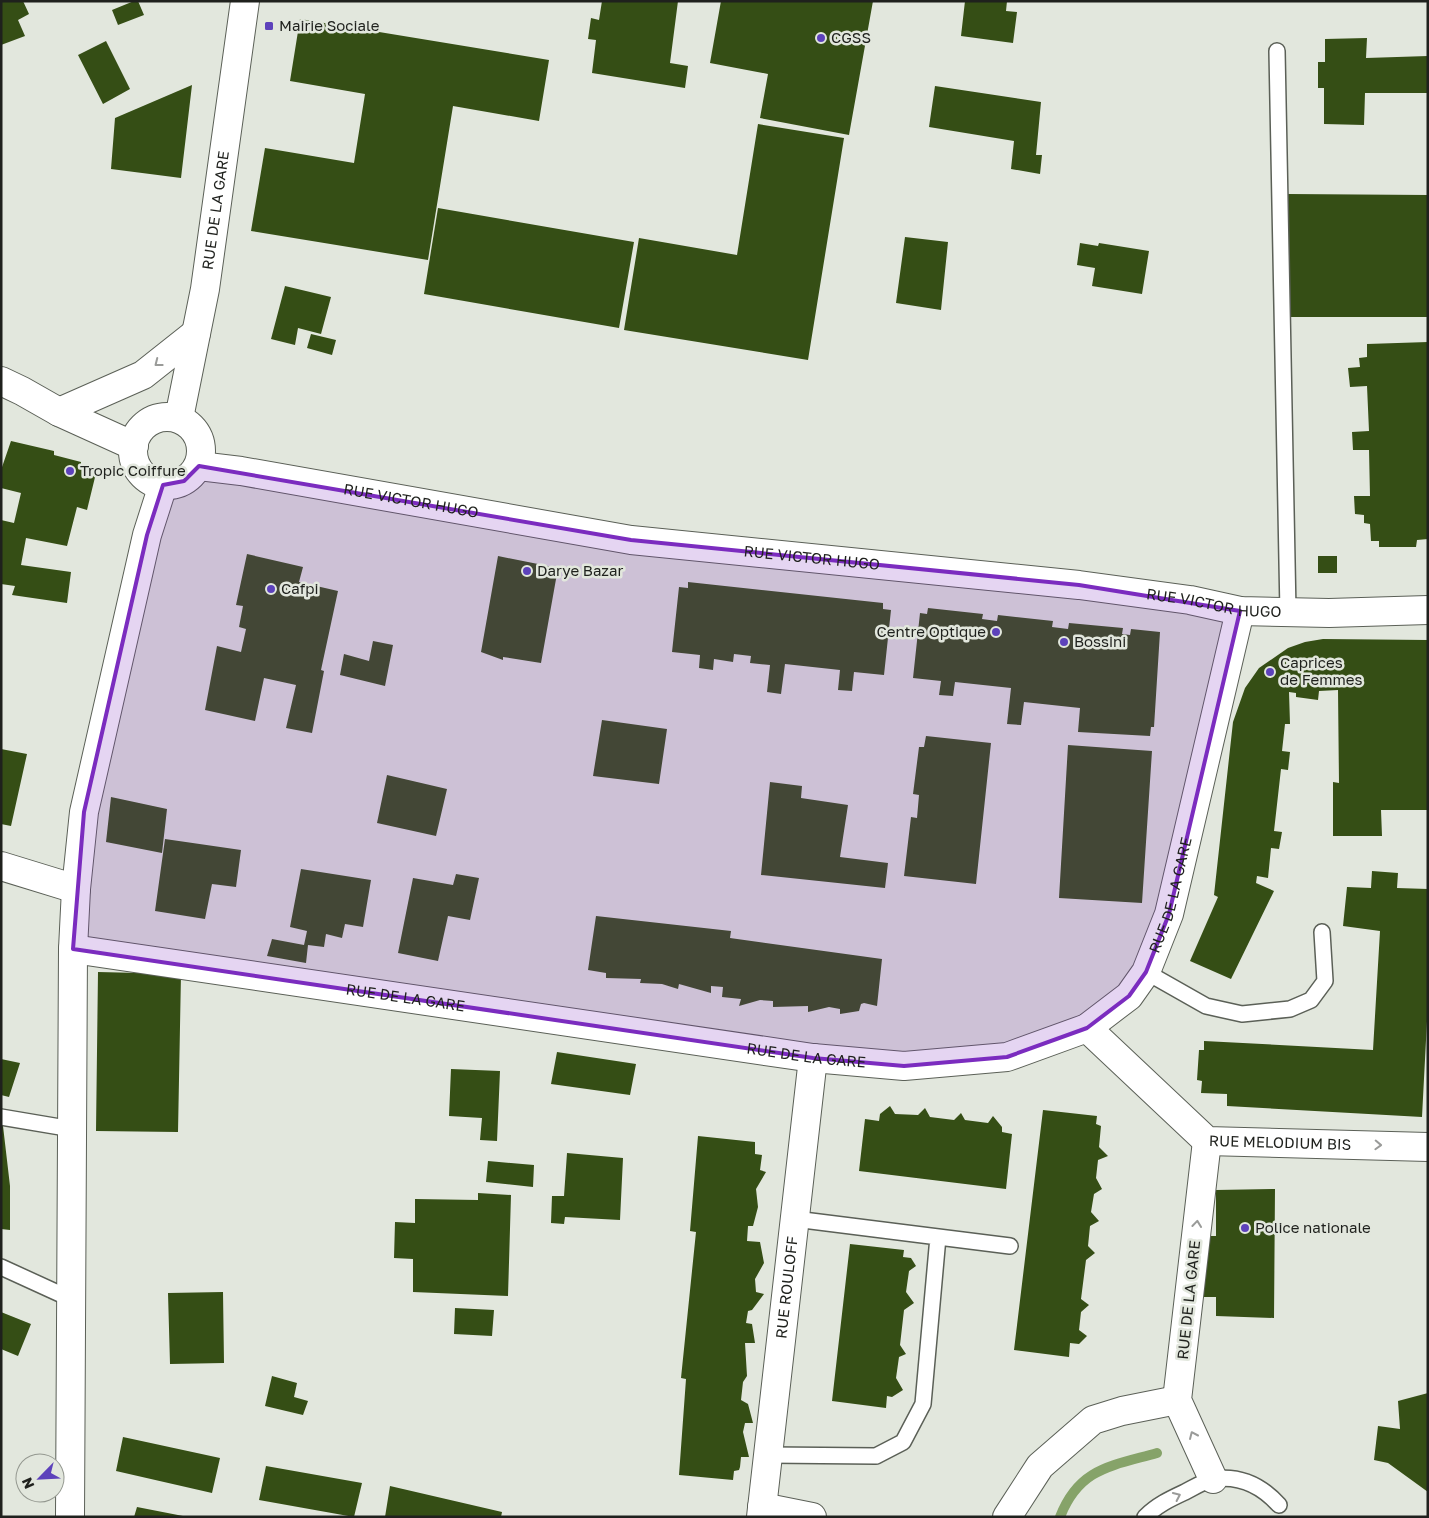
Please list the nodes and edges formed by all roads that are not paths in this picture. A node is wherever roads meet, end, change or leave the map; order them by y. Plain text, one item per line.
1 (245, 1) edge
2 (1276, 51) dead end
3 (196, 334) junction
4 (1, 381) edge
5 (58, 412) junction
6 (179, 418) junction
7 (134, 446) junction
8 (199, 466) junction
9 (164, 485) junction
10 (1190, 600) junction
11 (1428, 610) edge
12 (1240, 611) junction
13 (1288, 612) junction
14 (1229, 654) junction
15 (1, 866) edge
16 (76, 889) junction
17 (1322, 932) dead end
18 (73, 949) junction
19 (1146, 972) junction
20 (1087, 1028) junction
21 (813, 1058) junction
22 (1, 1117) edge
23 (72, 1129) junction
24 (1207, 1140) junction
25 (1428, 1147) edge
26 (795, 1218) junction
27 (938, 1237) junction
28 (1010, 1246) dead end
29 (1, 1266) edge
30 (71, 1299) junction
31 (1177, 1400) junction
32 (768, 1455) junction
33 (1212, 1479) junction
34 (1279, 1506) dead end
35 (761, 1512) edge
36 (70, 1517) edge
37 (812, 1517) edge
38 (1007, 1517) edge
39 (1145, 1517) edge

1 - 3 street, RUE DE LA GARE
2 - 13 lane
3 -> 5 street
3 - 6 street, RUE DE LA GARE
4 - 5 street
5 - 7 street
6 - 7 street
6 - 8 street
7 - 9 street
8 - 9 street
8 - 10 street, RUE VICTOR HUGO
9 - 16 street
10 - 12 street, RUE VICTOR HUGO
10 - 14 street
11 - 13 street, RUE VICTOR HUGO
12 - 13 street, RUE VICTOR HUGO
12 - 14 street, RUE DE LA GARE
14 - 19 street, RUE DE LA GARE
15 - 16 street
16 - 18 street
17 - 19 lane
18 - 21 street, RUE DE LA GARE
18 - 23 street
19 - 20 street, RUE DE LA GARE
20 - 21 street, RUE DE LA GARE
20 - 24 street, RUE MELODIUM BIS
21 - 26 street, RUE ROULOFF
22 - 23 lane
23 - 30 street
24 -> 25 street, RUE MELODIUM BIS
31 -> 24 street, RUE DE LA GARE
26 - 27 lane
26 - 32 street, RUE ROULOFF
27 - 28 lane
27 - 32 lane
29 - 30 lane
30 - 36 street
33 -> 31 street
31 - 38 street
32 - 35 street, RUE ROULOFF
33 - 34 lane
39 -> 33 lane
35 - 37 street

